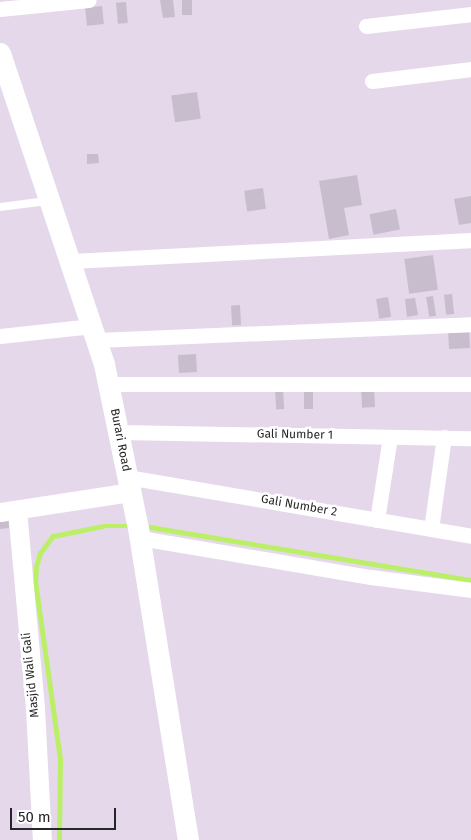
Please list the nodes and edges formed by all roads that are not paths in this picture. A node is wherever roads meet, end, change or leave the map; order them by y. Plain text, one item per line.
1 (89, 0) edge
2 (0, 9) edge
3 (471, 14) edge
4 (366, 26) dead end
5 (0, 53) edge
6 (471, 69) edge
7 (372, 81) dead end
8 (51, 200) junction
9 (0, 207) edge
10 (471, 240) edge
11 (72, 261) junction
12 (471, 324) edge
13 (94, 333) junction
14 (0, 336) edge
15 (108, 384) junction
16 (471, 384) edge
17 (118, 432) junction
18 (390, 436) junction
19 (444, 437) junction
20 (471, 438) edge
21 (134, 509) junction
22 (8, 511) edge
23 (378, 520) junction
24 (431, 529) junction
25 (471, 536) edge
26 (471, 590) edge
27 (42, 840) edge
28 (188, 840) edge

1 - 2 street
3 - 4 street
5 - 8 main road, Burari Road
6 - 7 street
8 - 9 lane
8 - 11 main road, Burari Road
10 - 11 street
11 - 13 main road, Burari Road
12 - 13 street
13 - 14 street
13 - 15 main road, Burari Road
15 - 16 street
15 - 17 main road, Burari Road
17 - 18 street, Gali Number 1
17 - 21 main road, Burari Road
18 - 19 street, Gali Number 1
18 - 23 street
19 - 20 street, Gali Number 1
19 - 24 street
21 - 22 street
21 - 23 street, Gali Number 2
21 - 26 street
21 - 28 main road, Burari Road
22 - 27 street, Masjid Wali Gali
23 - 24 street, Gali Number 2
24 - 25 street, Gali Number 2

